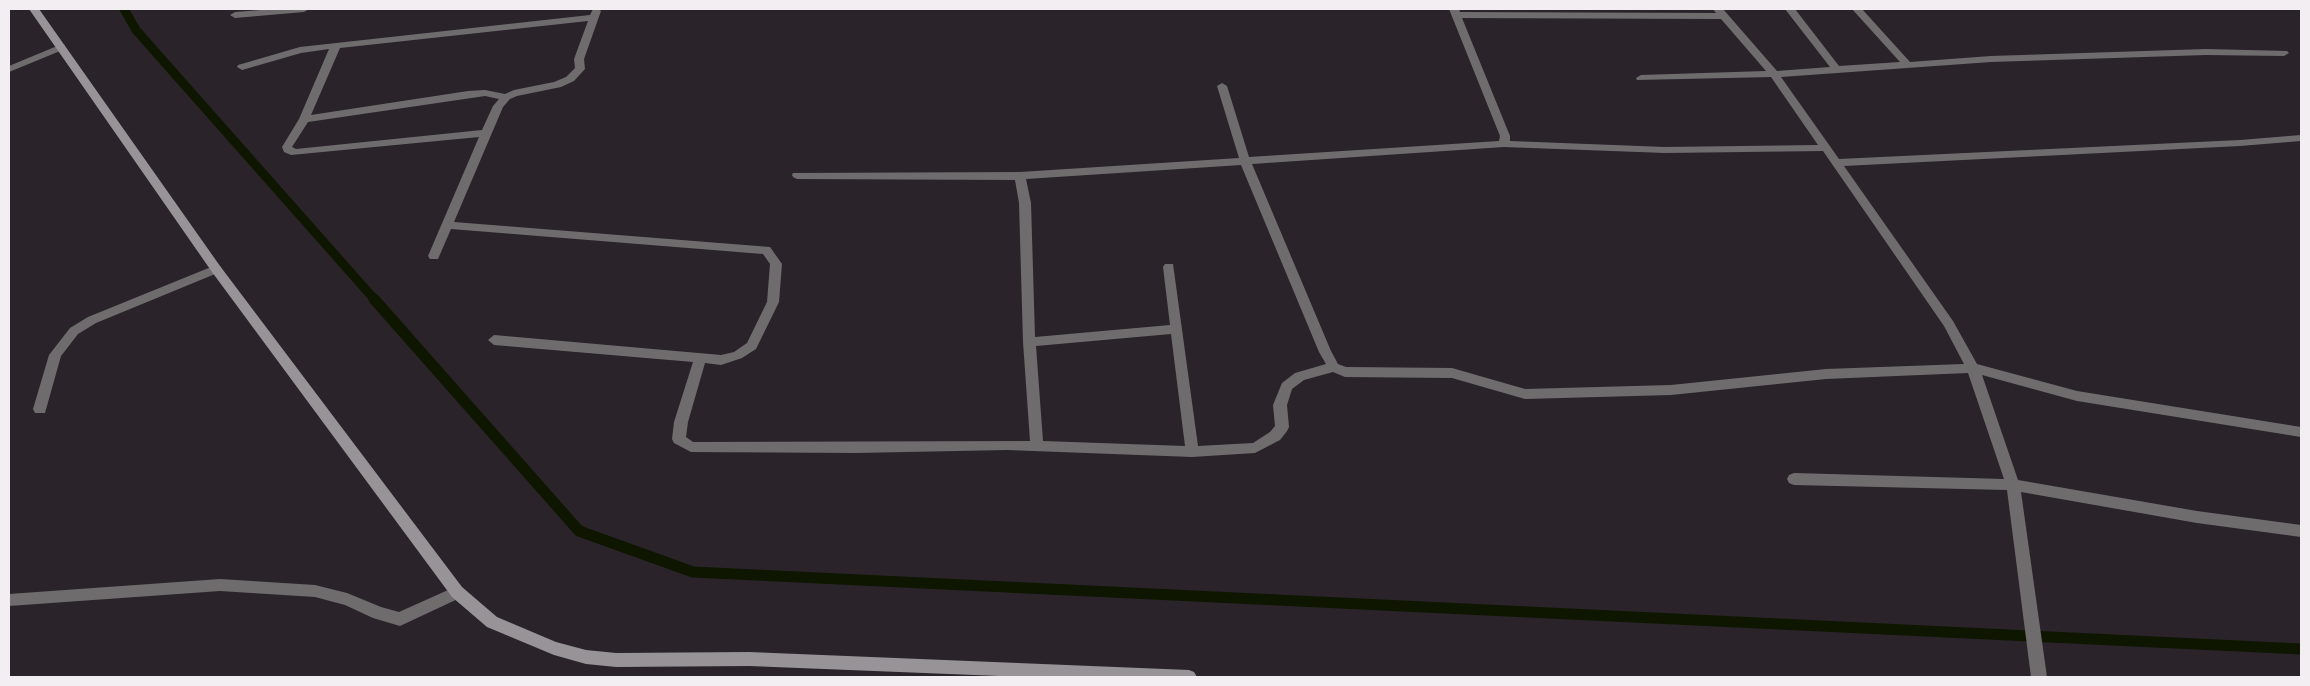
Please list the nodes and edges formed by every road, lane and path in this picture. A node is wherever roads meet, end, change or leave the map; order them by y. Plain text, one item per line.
1 (34, 9) edge
2 (304, 9) edge
3 (1790, 9) edge
4 (1857, 9) edge
5 (1456, 12) edge
6 (1720, 12) edge
7 (596, 13) edge
8 (235, 14) dead end
9 (336, 45) junction
10 (62, 47) junction
11 (2284, 53) dead end
12 (1908, 65) junction
13 (242, 67) dead end
14 (9, 69) edge
15 (1836, 70) junction
16 (1774, 74) junction
17 (1641, 78) dead end
18 (1222, 86) dead end
19 (506, 96) junction
20 (304, 119) junction
21 (487, 133) junction
22 (2301, 138) edge
23 (1504, 144) junction
24 (1826, 148) junction
25 (1244, 161) junction
26 (1837, 163) junction
27 (797, 175) dead end
28 (1020, 176) junction
29 (447, 225) junction
30 (434, 256) dead end
31 (1169, 267) dead end
32 (216, 269) junction
33 (1176, 329) junction
34 (494, 340) dead end
35 (1029, 342) junction
36 (700, 359) junction
37 (1334, 367) junction
38 (1973, 368) junction
39 (40, 409) dead end
40 (2301, 432) edge
41 (1037, 446) junction
42 (1192, 452) junction
43 (1794, 479) dead end
44 (2013, 485) junction
45 (2301, 531) edge
46 (457, 592) junction
47 (9, 600) edge
48 (1189, 677) edge
49 (2039, 677) edge

1 - 10 street
2 - 8 street
3 - 15 street
4 - 12 street
5 - 6 street
5 - 23 street
6 - 16 street
7 - 9 street
7 - 19 street
9 - 13 street
9 - 20 street
10 - 14 street
10 - 32 street
11 - 12 street
12 - 15 street
15 - 16 street
16 - 17 street
16 - 24 street
18 - 25 street
19 - 20 street
19 - 21 street
20 - 21 street
21 - 29 street
22 - 26 street
23 - 24 street
23 - 25 street
24 - 26 street
25 - 28 street
25 - 37 street
26 - 38 street
27 - 28 street
28 - 35 street
29 - 30 street
29 - 36 street
31 - 33 street
32 - 39 street
32 - 46 street
33 - 35 street
33 - 42 street
34 - 36 street
35 - 41 street
36 - 41 street
37 - 38 street
37 - 42 street
38 - 40 street
38 - 44 street
41 - 42 street
43 - 44 street
44 - 45 street
44 - 49 street
46 - 47 street
46 - 48 street

